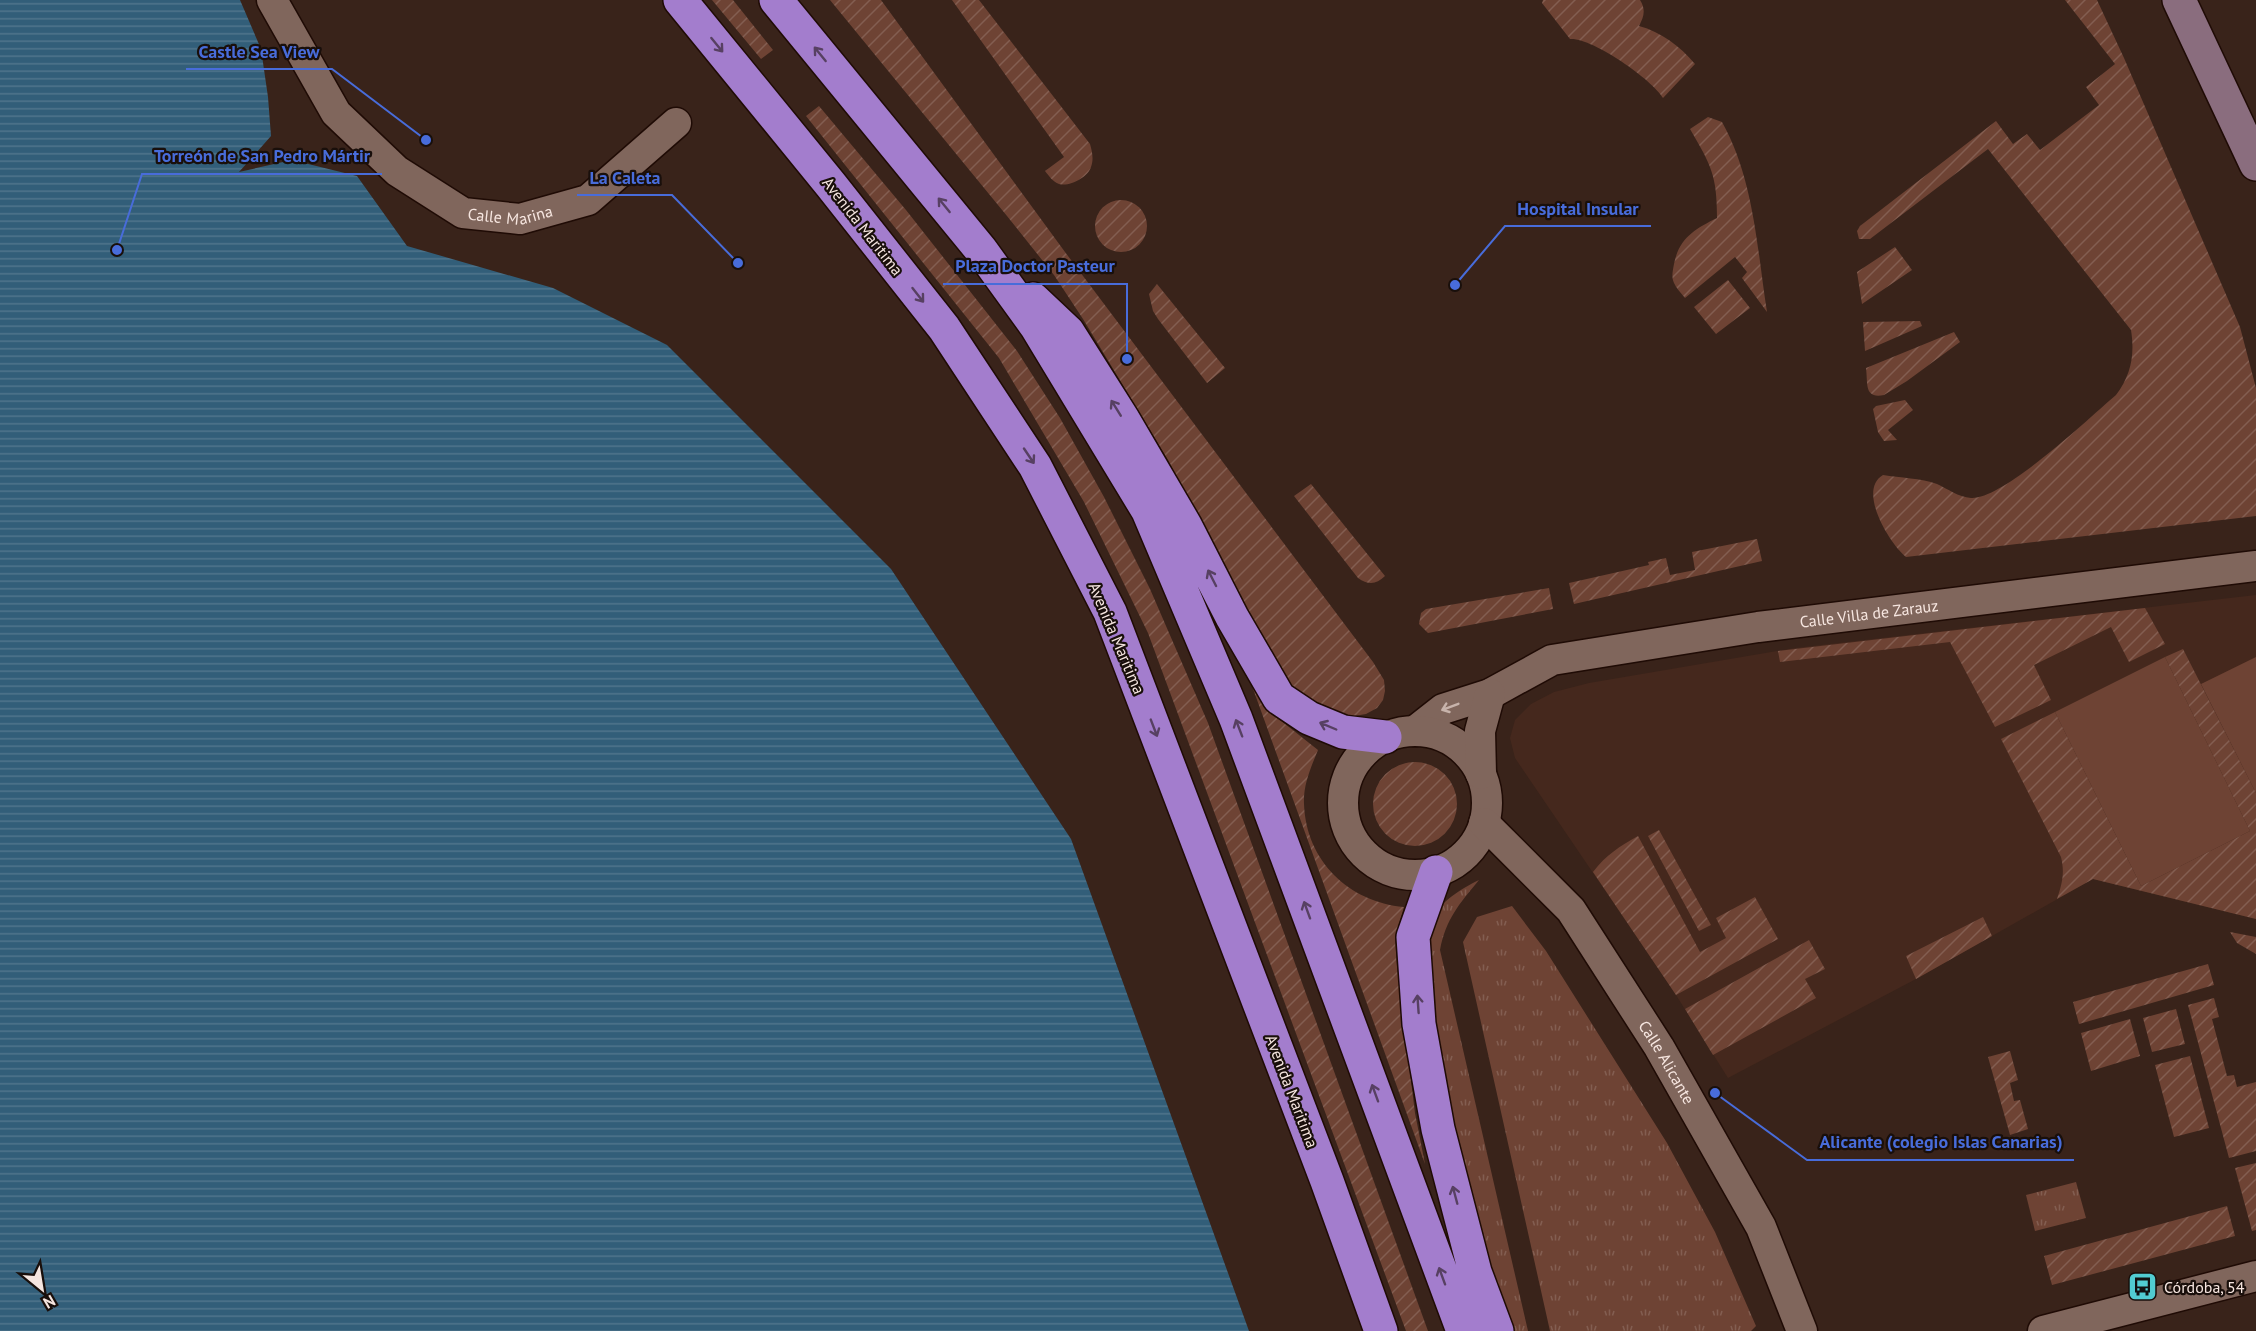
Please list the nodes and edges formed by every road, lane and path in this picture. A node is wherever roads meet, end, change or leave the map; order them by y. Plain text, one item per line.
1 (272, 0) edge
2 (680, 0) edge
3 (2179, 0) edge
4 (782, 6) edge
5 (675, 123) dead end
6 (2256, 164) edge
7 (981, 250) junction
8 (2256, 566) edge
9 (1490, 694) junction
10 (1400, 734) junction
11 (1481, 774) junction
12 (1485, 823) junction
13 (1436, 872) junction
14 (2256, 1276) edge
15 (1381, 1331) edge
16 (1463, 1331) edge
17 (1497, 1331) edge
18 (1802, 1331) edge
19 (2043, 1331) edge

1 - 5 street, Calle Marina
2 -> 15 highway, Avenida Maritima
3 - 6 street
7 -> 4 highway
10 -> 7 highway
16 -> 7 highway
8 - 9 street, Calle Villa de Zarauz
9 -> 10 street, Calle Villa de Zarauz
9 - 11 street
10 - 11 street
10 - 13 street
11 - 12 street
12 - 13 street
12 - 18 street, Calle Alicante
17 -> 13 highway
14 - 19 street

